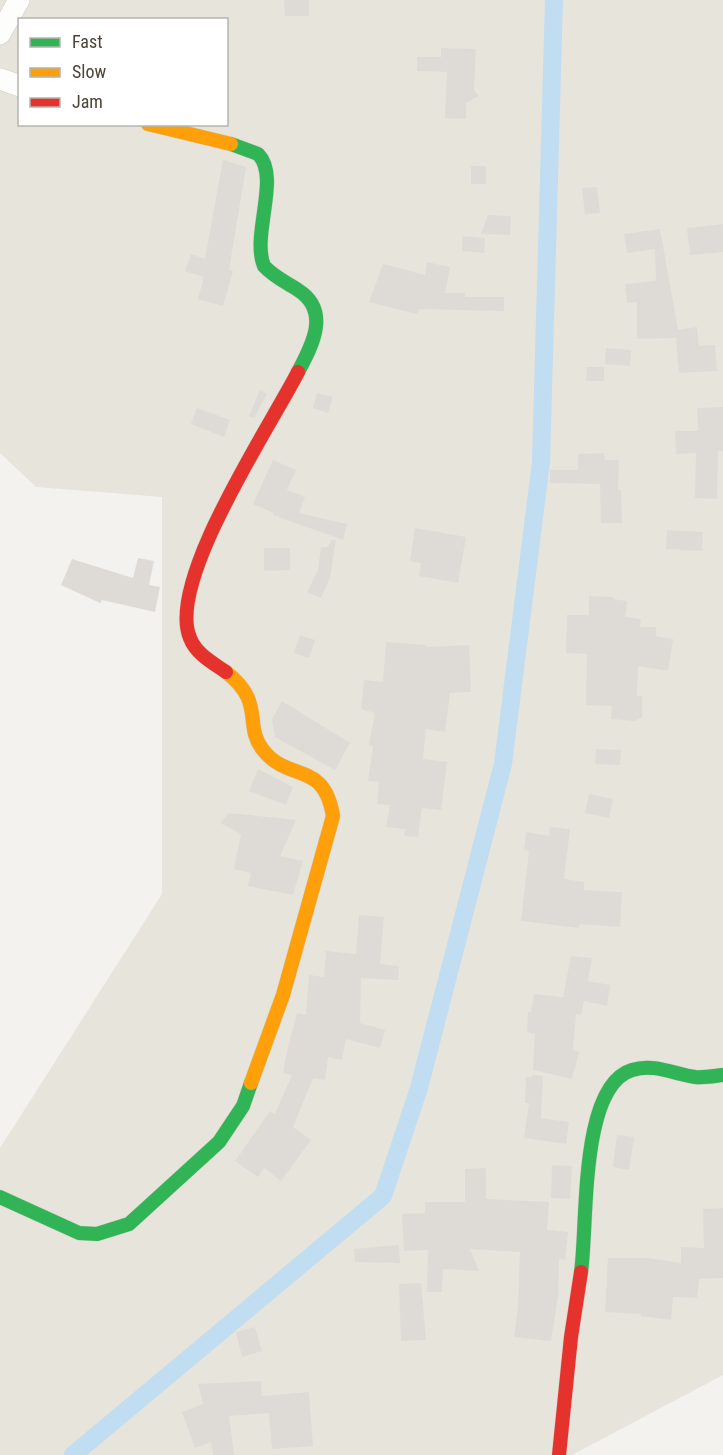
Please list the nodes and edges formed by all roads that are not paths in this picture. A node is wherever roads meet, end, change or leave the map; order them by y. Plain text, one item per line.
1 (19, 0) edge
2 (0, 34) edge
3 (0, 79) edge
4 (18, 85) edge
5 (156, 126) edge
6 (723, 1075) edge
7 (0, 1197) edge
8 (559, 1455) edge

1 - 2 street
3 - 4 street
5 - 7 street
6 - 8 street

